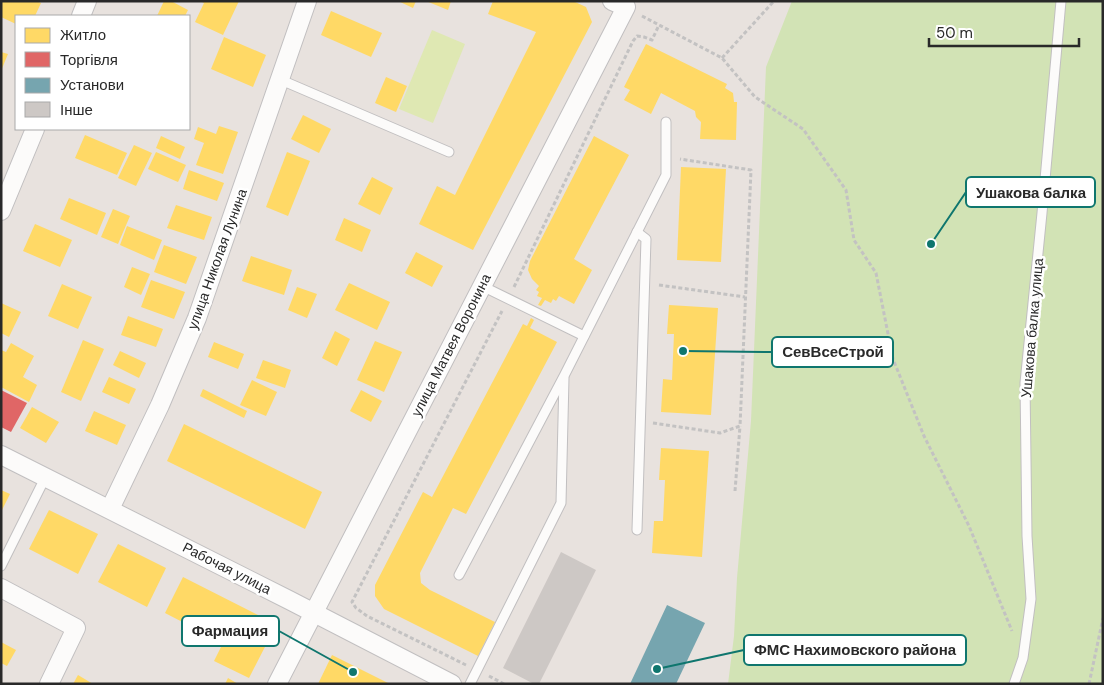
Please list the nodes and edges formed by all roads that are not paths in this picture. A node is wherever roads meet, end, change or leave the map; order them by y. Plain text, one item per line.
1 (87, 1) edge
2 (307, 1) edge
3 (1061, 1) edge
4 (619, 4) edge
5 (81, 15) edge
6 (281, 80) junction
7 (666, 122) dead end
8 (35, 130) edge
9 (449, 152) dead end
10 (1, 211) edge
11 (637, 232) junction
12 (482, 286) junction
13 (584, 336) junction
14 (564, 376) junction
15 (1, 455) edge
16 (45, 478) junction
17 (110, 509) junction
18 (637, 530) dead end
19 (1, 566) edge
20 (459, 575) dead end
21 (1, 588) edge
22 (314, 612) junction
23 (281, 681) edge
24 (49, 684) edge
25 (452, 684) edge
26 (470, 684) edge
27 (1014, 684) edge

1 - 5 street
2 - 6 street, улица Николая Лунина
3 - 27 lane, Ушакова балка улица
4 - 12 street, улица Матвея Воронина
6 - 9 lane
6 - 17 street, улица Николая Лунина
7 - 11 lane
8 - 10 street
11 - 13 lane
11 - 18 lane
12 - 13 lane
12 - 22 street, улица Матвея Воронина
13 - 14 lane
14 - 20 lane
14 - 26 lane
15 - 16 street, Рабочая улица
16 - 17 street, Рабочая улица
16 - 19 lane
17 - 22 street, Рабочая улица
21 - 24 street
22 - 23 street, улица Матвея Воронина
22 - 25 street, Рабочая улица

